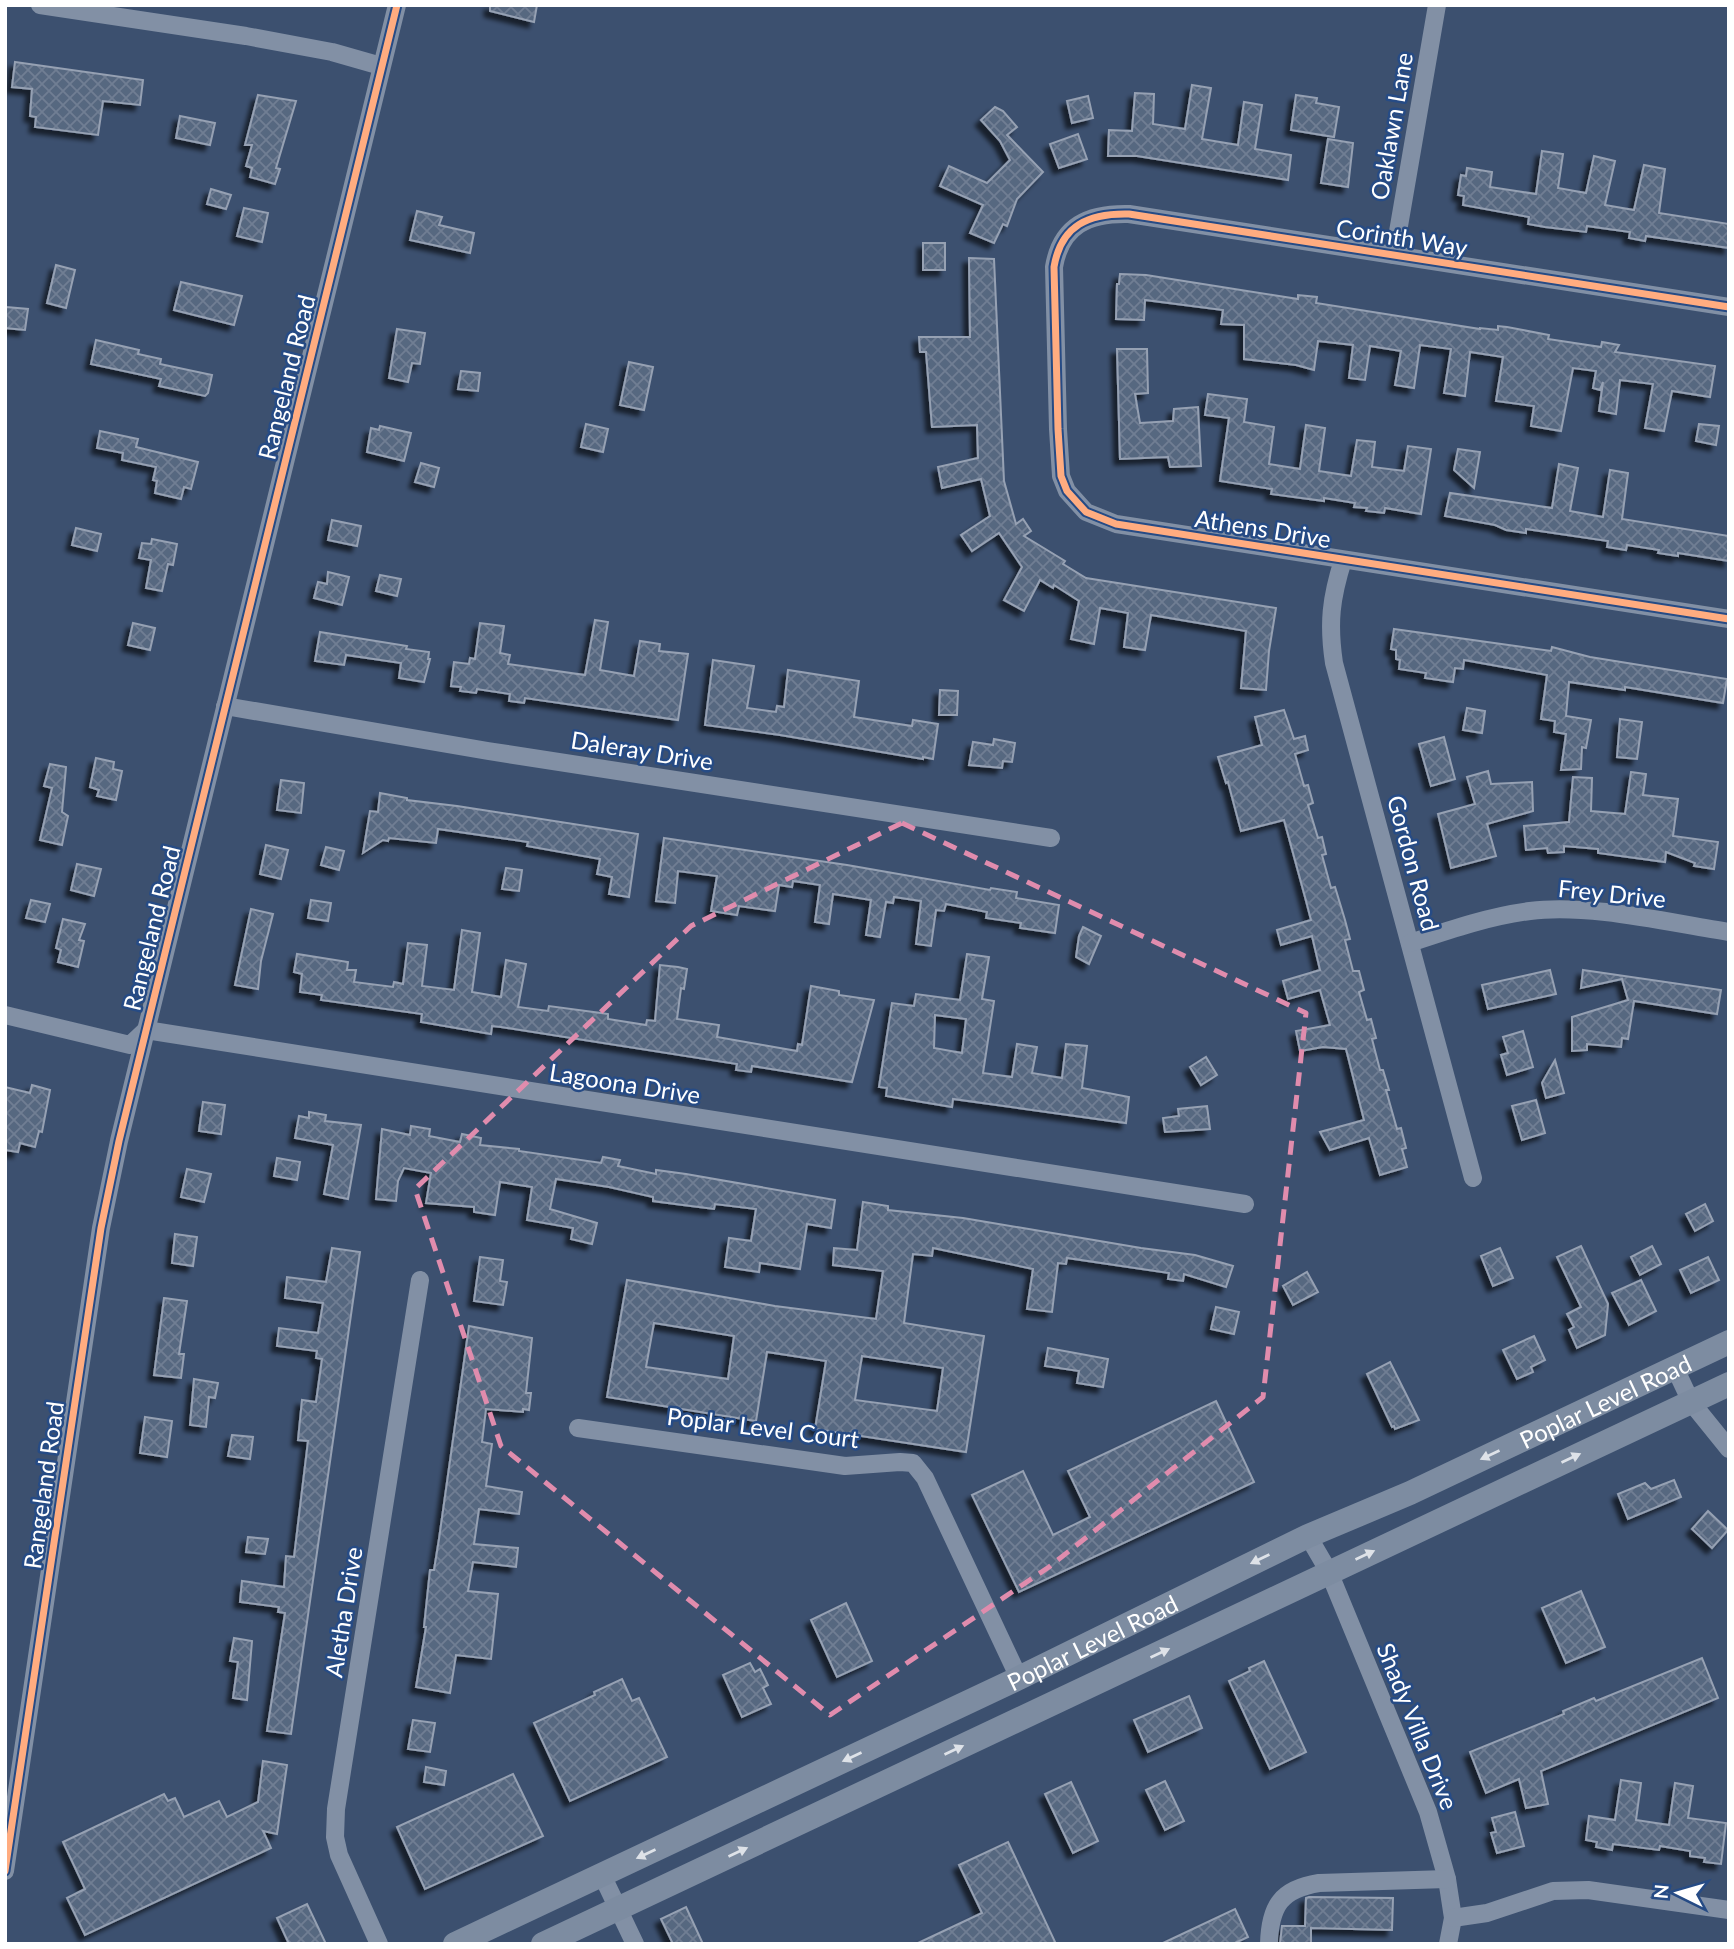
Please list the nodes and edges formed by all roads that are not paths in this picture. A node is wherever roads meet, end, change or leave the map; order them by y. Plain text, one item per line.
1 (40, 5) edge
2 (397, 5) edge
3 (1437, 5) edge
4 (381, 66) junction
5 (1073, 229) joint
6 (1394, 255) junction
7 (1729, 307) edge
8 (1343, 560) junction
9 (1729, 619) edge
10 (225, 706) junction
11 (1051, 838) dead end
12 (1729, 932) edge
13 (1410, 943) junction
14 (5, 1015) edge
15 (146, 1030) junction
16 (1473, 1178) dead end
17 (1245, 1204) dead end
18 (420, 1280) dead end
19 (1729, 1342) edge
20 (1675, 1368) junction
21 (1729, 1384) edge
22 (1691, 1402) junction
23 (578, 1428) dead end
24 (1729, 1449) edge
25 (1308, 1536) junction
26 (1329, 1572) junction
27 (1019, 1678) junction
28 (5, 1871) edge
29 (602, 1875) junction
30 (1447, 1879) junction
31 (618, 1909) junction
32 (1729, 1910) edge
33 (1453, 1918) junction
34 (379, 1944) edge
35 (455, 1944) edge
36 (543, 1944) edge
37 (635, 1944) edge
38 (1269, 1944) edge
39 (1448, 1944) edge

1 - 4 street
2 - 4 street, Rangeland Road
3 - 6 street, Oaklawn Lane
4 - 10 street, Rangeland Road
5 - 6 street, Corinth Way
5 - 8 street, Athens Drive
6 - 7 street, Corinth Way
8 - 9 street, Athens Drive
8 - 13 street, Gordon Road
10 - 11 street, Daleray Drive
10 - 15 street, Rangeland Road
12 - 13 street, Frey Drive
13 - 16 street, Gordon Road
14 - 15 street
15 - 17 street, Lagoona Drive
15 - 28 street, Rangeland Road
18 - 34 street, Aletha Drive
19 - 20 main road, Poplar Level Road
20 - 22 street
20 -> 25 main road, Poplar Level Road
21 - 22 main road, Poplar Level Road
22 - 24 street
26 -> 22 main road, Poplar Level Road
23 - 27 street, Poplar Level Court
25 - 26 street, Shady Villa Drive
25 -> 27 main road, Poplar Level Road
26 - 30 street, Shady Villa Drive
31 -> 26 main road, Poplar Level Road
27 -> 29 main road, Poplar Level Road
29 - 31 street
29 - 35 main road, Poplar Level Road
30 - 33 street, Shady Villa Drive
30 - 38 street
31 - 36 main road, Poplar Level Road
31 - 37 street
32 - 33 street
33 - 39 street, Shady Villa Drive

